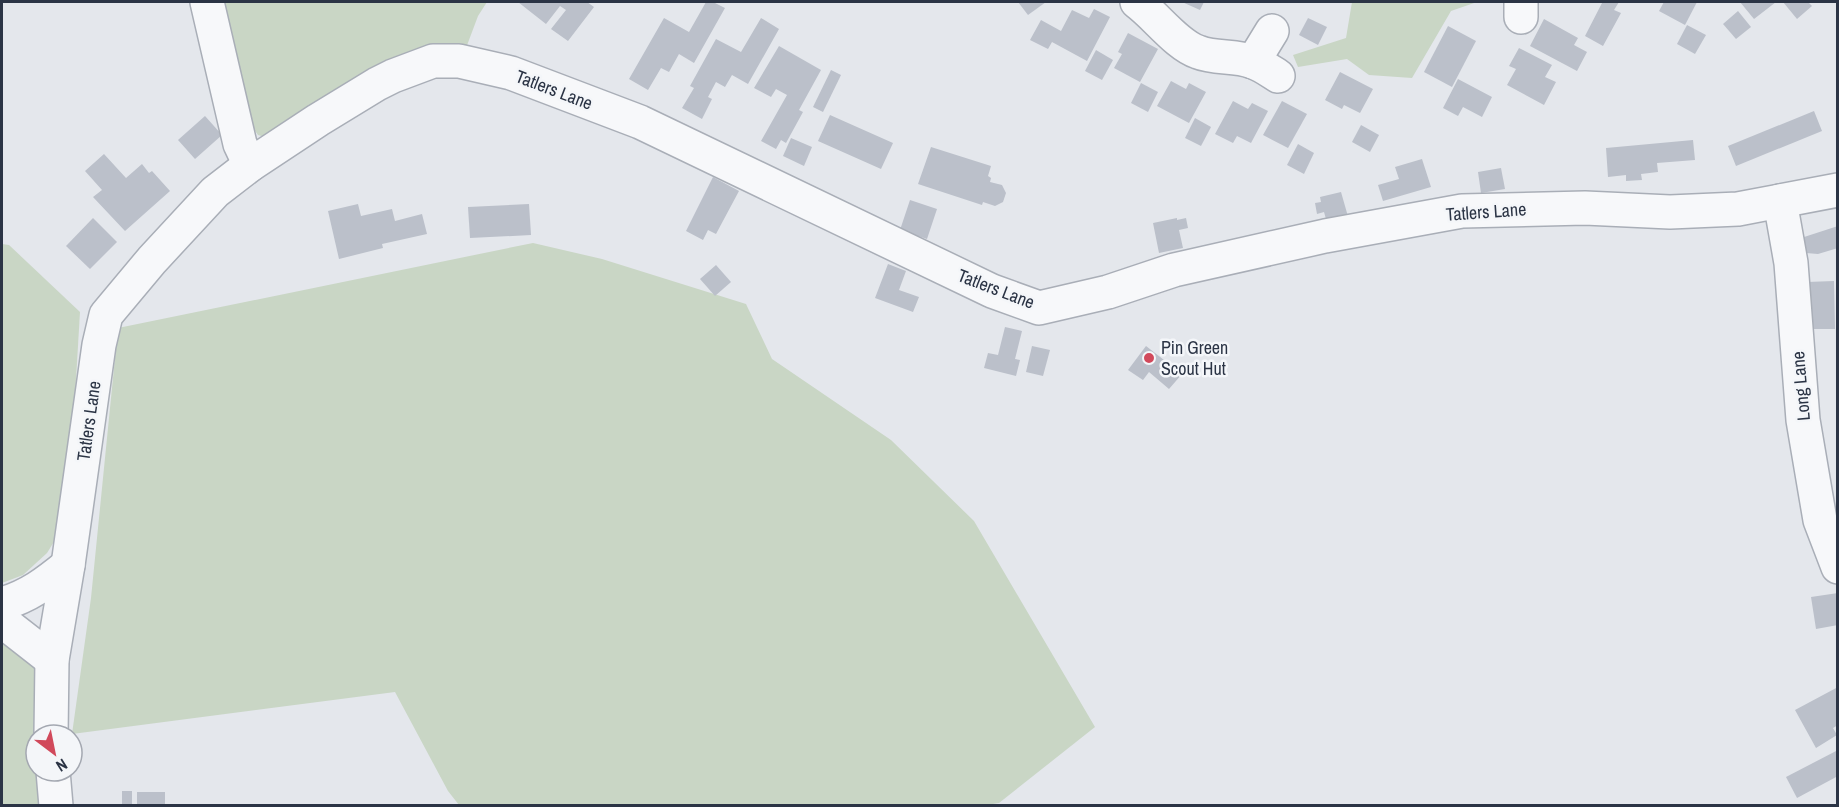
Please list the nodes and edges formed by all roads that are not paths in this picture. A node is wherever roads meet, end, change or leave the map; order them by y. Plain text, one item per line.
1 (207, 2) edge
2 (1137, 2) edge
3 (1272, 31) dead end
4 (250, 165) junction
5 (1838, 190) edge
6 (1780, 201) junction
7 (68, 565) junction
8 (1838, 567) edge
9 (2, 604) edge
10 (2, 621) edge
11 (52, 660) junction
12 (51, 723) edge
13 (54, 783) edge
14 (56, 806) edge

1 - 4 street
2 - 3 street
4 - 6 street, Tatlers Lane
4 - 7 street, Tatlers Lane
5 - 6 street, Tatlers Lane
6 - 8 street, Long Lane
7 - 9 street
7 - 11 street, Tatlers Lane
10 - 11 street
11 - 12 street, Tatlers Lane
13 - 14 street

